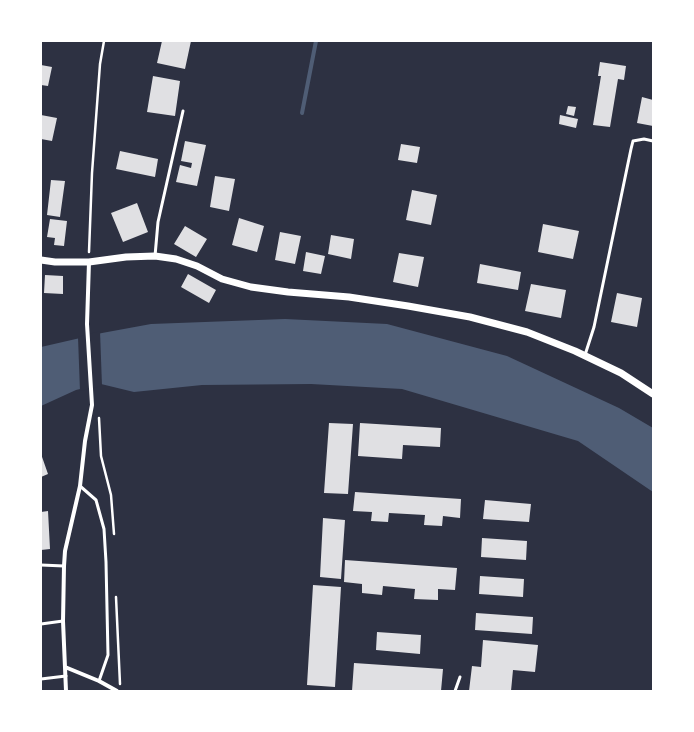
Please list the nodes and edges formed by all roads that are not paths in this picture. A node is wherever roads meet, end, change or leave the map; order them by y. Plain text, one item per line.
1 (183, 111) dead end
2 (653, 141) edge
3 (155, 256) junction
4 (41, 260) edge
5 (89, 262) junction
6 (585, 355) junction
7 (653, 394) edge
8 (80, 486) junction
9 (41, 565) edge
10 (64, 566) junction
11 (63, 621) junction
12 (41, 624) edge
13 (65, 667) junction
14 (66, 676) junction
15 (460, 677) dead end
16 (41, 679) edge
17 (99, 681) junction
18 (66, 691) edge
19 (118, 691) edge
20 (455, 691) edge

1 - 3 lane
2 - 6 lane
3 - 5 street
3 - 6 street
4 - 5 street
5 - 8 street
6 - 7 street
8 - 10 street
8 - 17 lane
9 - 10 lane
10 - 11 street
11 - 12 lane
11 - 13 street
13 - 14 street
13 - 17 street
14 - 16 lane
14 - 18 street
15 - 20 lane
17 - 19 street

